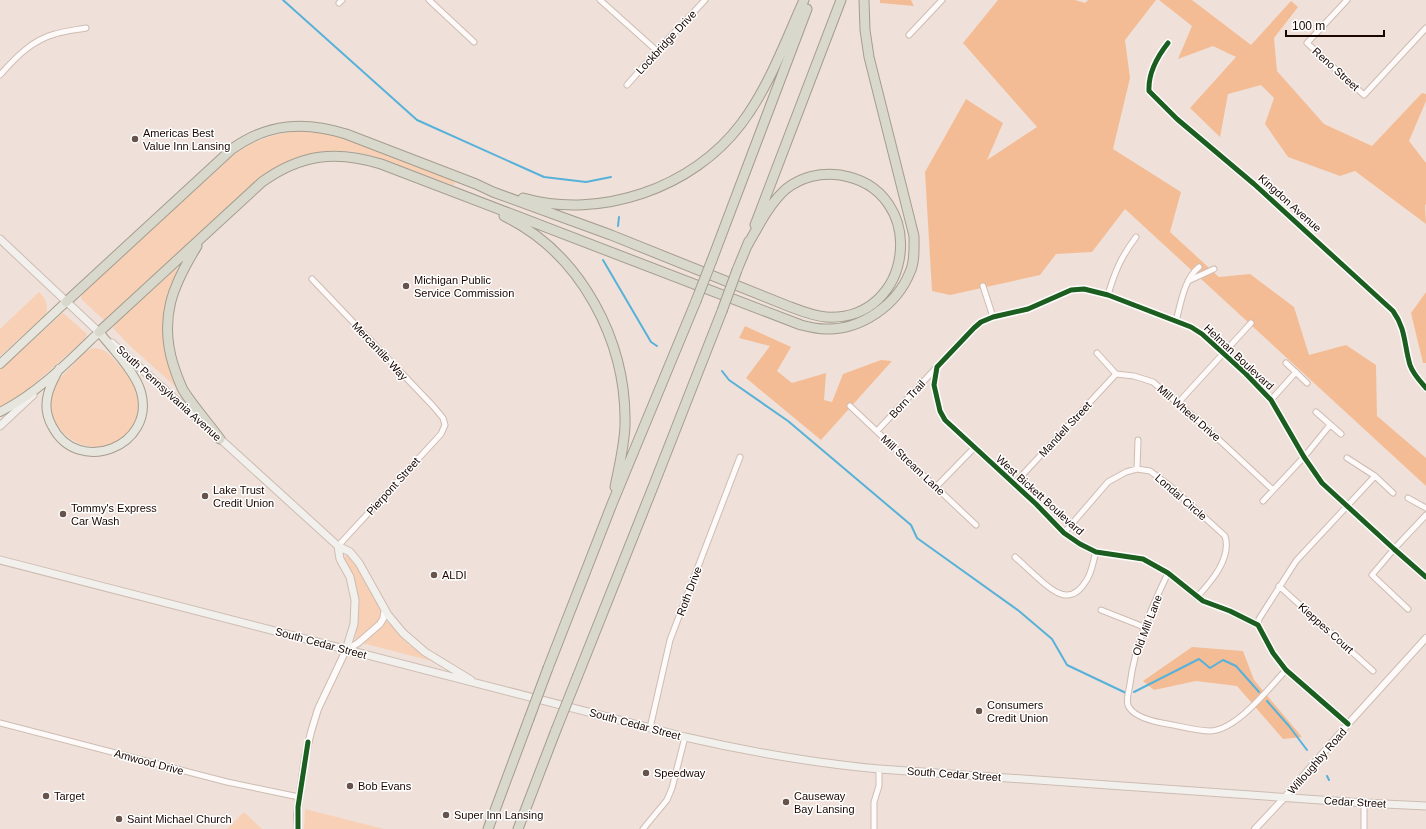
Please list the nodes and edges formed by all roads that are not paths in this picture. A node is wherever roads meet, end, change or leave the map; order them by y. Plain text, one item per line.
1 (429, 0) edge
2 (600, 0) edge
3 (705, 0) edge
4 (804, 0) edge
5 (810, 0) edge
6 (840, 0) edge
7 (864, 0) edge
8 (942, 0) edge
9 (1347, 0) edge
10 (86, 28) dead end
11 (1426, 28) edge
12 (909, 35) dead end
13 (474, 42) dead end
14 (1168, 43) dead end
15 (657, 50) junction
16 (0, 75) edge
17 (627, 85) dead end
18 (476, 184) junction
19 (458, 193) junction
20 (203, 236) junction
21 (1136, 236) dead end
22 (0, 239) edge
23 (747, 246) junction
24 (1199, 267) dead end
25 (1214, 269) dead end
26 (312, 279) dead end
27 (1188, 281) junction
28 (983, 286) dead end
29 (1108, 295) junction
30 (66, 302) junction
31 (992, 317) junction
32 (1176, 321) junction
33 (1251, 323) dead end
34 (100, 332) junction
35 (1097, 353) dead end
36 (1224, 353) junction
37 (1286, 363) dead end
38 (0, 364) edge
39 (937, 367) junction
40 (59, 369) junction
41 (1296, 372) junction
42 (1116, 374) junction
43 (45, 383) junction
44 (1307, 383) dead end
45 (1426, 388) edge
46 (1271, 400) junction
47 (1178, 402) junction
48 (850, 406) dead end
49 (0, 412) edge
50 (1316, 412) dead end
51 (445, 425) joint
52 (1330, 425) junction
53 (0, 426) edge
54 (877, 431) junction
55 (1341, 434) dead end
56 (220, 439) junction
57 (1138, 440) dead end
58 (974, 448) junction
59 (740, 457) dead end
60 (1304, 457) junction
61 (1347, 458) dead end
62 (1137, 469) junction
63 (1375, 476) junction
64 (1014, 484) junction
65 (936, 487) junction
66 (1273, 490) junction
67 (1393, 493) dead end
68 (1408, 498) dead end
69 (1263, 501) dead end
70 (612, 504) junction
71 (1348, 506) junction
72 (1426, 508) edge
73 (1426, 515) edge
74 (976, 525) dead end
75 (1064, 533) junction
76 (338, 546) junction
77 (1394, 549) junction
78 (1096, 552) junction
79 (1015, 557) dead end
80 (0, 560) edge
81 (1168, 573) junction
82 (1426, 576) edge
83 (1279, 586) junction
84 (1197, 597) junction
85 (385, 609) junction
86 (1408, 609) dead end
87 (1101, 610) dead end
88 (1258, 625) junction
89 (1144, 627) junction
90 (1426, 638) edge
91 (346, 650) junction
92 (1286, 670) junction
93 (1373, 671) dead end
94 (478, 684) junction
95 (0, 723) edge
96 (1348, 724) junction
97 (650, 728) junction
98 (685, 737) junction
99 (879, 768) junction
100 (299, 797) junction
101 (1285, 798) junction
102 (1364, 803) junction
103 (1426, 806) edge
104 (298, 829) edge
105 (488, 829) edge
106 (518, 829) edge
107 (642, 829) edge
108 (874, 829) edge
109 (1255, 829) edge
110 (1364, 829) edge

1 - 13 street
2 - 15 street
3 - 15 street, Lockbridge Drive
4 - 18 highway
5 - 70 highway, bridge
6 - 23 highway
7 - 19 highway
8 - 12 street
9 - 11 street, Reno Street
10 - 16 street
14 - 45 street, Kingdon Avenue
15 - 17 street, Lockbridge Drive
18 - 23 highway
18 - 30 highway
19 - 20 highway
19 - 70 highway
20 - 34 highway
20 - 56 highway
21 - 29 street
22 - 30 main road, South Pennsylvania Avenue
23 - 106 highway, bridge
24 - 27 street
25 - 27 street
26 - 51 street, Mercantile Way
27 - 32 street
28 - 31 street
29 - 31 street, Helman Boulevard
29 - 32 street, Helman Boulevard
30 - 34 main road, South Pennsylvania Avenue
30 - 38 main road
31 - 39 street
32 - 36 street, Helman Boulevard
33 - 36 street
34 - 40 main road
34 - 40 main road
34 - 56 main road, South Pennsylvania Avenue
35 - 42 street
36 - 46 street, Helman Boulevard
36 - 47 street
37 - 41 street
39 - 54 street, Born Trail
39 - 58 street, West Bickett Boulevard
40 - 43 main road
41 - 44 street
41 - 46 street
42 - 47 street, Mill Wheel Drive
42 - 64 street, Mandell Street
43 - 49 main road
43 - 53 main road
46 - 60 street, Helman Boulevard
47 - 66 street, Mill Wheel Drive
48 - 54 street, Mill Stream Lane
50 - 52 street
51 - 76 street, Pierpont Street
52 - 55 street
52 - 60 street
54 - 65 street, Mill Stream Lane
56 - 76 main road, South Pennsylvania Avenue
57 - 62 street
58 - 64 street, West Bickett Boulevard
58 - 65 street
59 - 97 street, Roth Drive
60 - 66 street
60 - 71 street, Helman Boulevard
61 - 63 street
62 - 75 street
62 - 84 street, Londal Circle
63 - 67 street
63 - 71 street
64 - 75 street, West Bickett Boulevard
65 - 74 street, Mill Stream Lane
66 - 69 street
68 - 72 street
70 - 105 highway, bridge
71 - 77 street, Helman Boulevard
71 - 83 street
73 - 77 street
75 - 78 street, West Bickett Boulevard
76 - 85 main road, South Pennsylvania Avenue
76 - 91 main road
77 - 82 street, Helman Boulevard
77 - 86 street
78 - 79 street
78 - 81 street, West Bickett Boulevard
80 - 91 main road, South Cedar Street
81 - 84 street, West Bickett Boulevard
81 - 89 street, Old Mill Lane
83 - 88 street
83 - 93 street, Kieppes Court
84 - 88 street, West Bickett Boulevard
85 - 91 street
85 - 94 main road, South Pennsylvania Avenue
87 - 89 street
88 - 92 street
89 - 92 street, Old Mill Lane
90 - 96 street, Willoughby Road
91 - 94 main road, South Cedar Street
91 - 100 street
92 - 96 street
94 - 97 main road, South Cedar Street
95 - 100 street, Amwood Drive
96 - 101 street, Willoughby Road
97 - 98 main road, South Cedar Street
98 - 99 main road, South Cedar Street
98 - 107 street
99 - 101 main road, South Cedar Street
99 - 108 street
100 - 104 street
101 - 102 main road, Cedar Street
101 - 109 street, Willoughby Road
102 - 103 main road, Cedar Street
102 - 110 street

